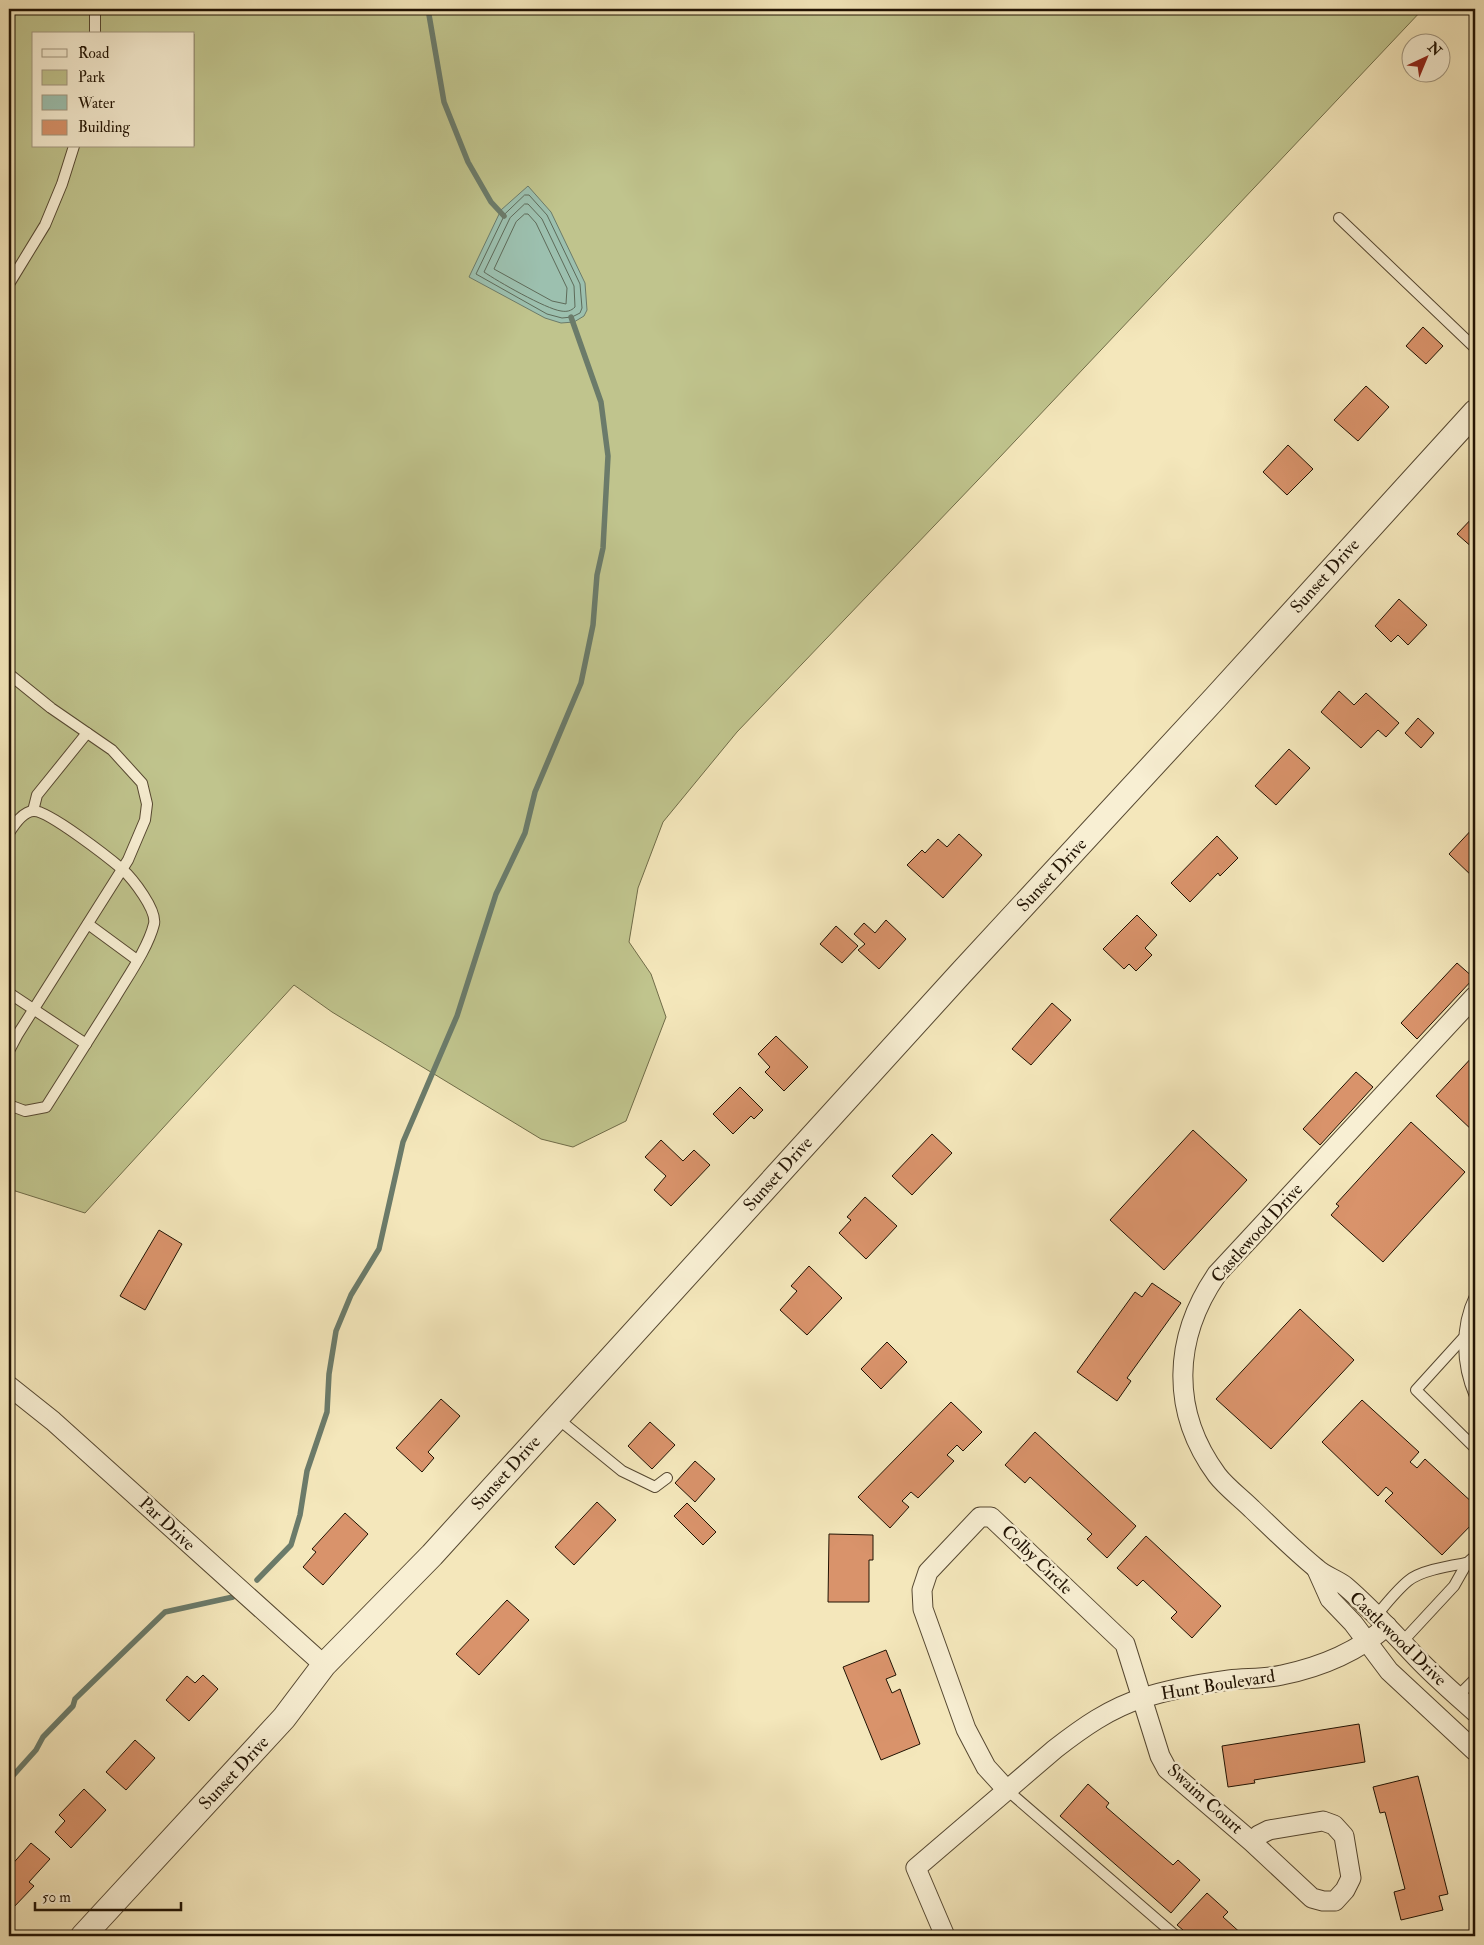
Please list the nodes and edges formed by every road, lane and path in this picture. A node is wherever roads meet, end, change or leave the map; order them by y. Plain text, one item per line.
1 (95, 9) edge
2 (95, 32) edge
3 (73, 148) edge
4 (1339, 218) dead end
5 (9, 284) edge
6 (1475, 348) edge
7 (1475, 412) edge
8 (9, 674) edge
9 (87, 733) junction
10 (33, 811) junction
11 (9, 833) edge
12 (122, 869) junction
13 (88, 924) junction
14 (138, 960) junction
15 (9, 993) edge
16 (1475, 996) edge
17 (34, 1009) junction
18 (86, 1044) junction
19 (9, 1051) edge
20 (9, 1105) edge
21 (1475, 1296) edge
22 (1465, 1336) junction
23 (9, 1386) edge
24 (1475, 1396) edge
25 (557, 1418) junction
26 (1475, 1448) edge
27 (667, 1478) dead end
28 (1475, 1556) edge
29 (1467, 1563) junction
30 (1318, 1570) junction
31 (1382, 1621) junction
32 (1403, 1641) junction
33 (1368, 1642) junction
34 (324, 1665) junction
35 (1475, 1679) edge
36 (1458, 1696) junction
37 (1143, 1698) junction
38 (1475, 1712) edge
39 (1475, 1751) edge
40 (1006, 1790) junction
41 (1252, 1842) junction
42 (83, 1936) edge
43 (945, 1936) edge
44 (1176, 1936) edge

1 - 2 lane
3 - 5 lane
4 - 6 lane
7 - 25 street, Sunset Drive
8 - 9 lane
9 - 10 lane
9 - 12 lane
10 - 11 lane
10 - 12 lane
12 - 13 lane
12 - 14 lane
13 - 14 lane
13 - 17 lane
14 - 18 lane
15 - 17 lane
16 - 30 street, Castlewood Drive
17 - 18 lane
17 - 19 lane
18 - 20 lane
21 - 22 lane
22 - 24 lane
22 - 26 lane
23 - 34 street, Par Drive
25 - 27 lane
25 - 34 street, Sunset Drive
28 - 29 lane
29 - 31 lane
29 - 32 lane
30 - 31 street, Castlewood Drive
30 - 33 street, Castlewood Drive
31 - 32 street, Castlewood Drive
31 - 33 street, Hunt Boulevard
32 - 36 street, Castlewood Drive
33 - 37 street, Hunt Boulevard
33 - 39 street, Castlewood Drive
34 - 42 street, Sunset Drive
35 - 36 lane
36 - 38 street, Castlewood Drive
37 - 40 street, Hunt Boulevard
37 - 40 street, Colby Circle
37 - 41 street, Swaim Court
40 - 43 street, Hunt Boulevard
40 - 44 lane
41 - 41 street, Swaim Court

